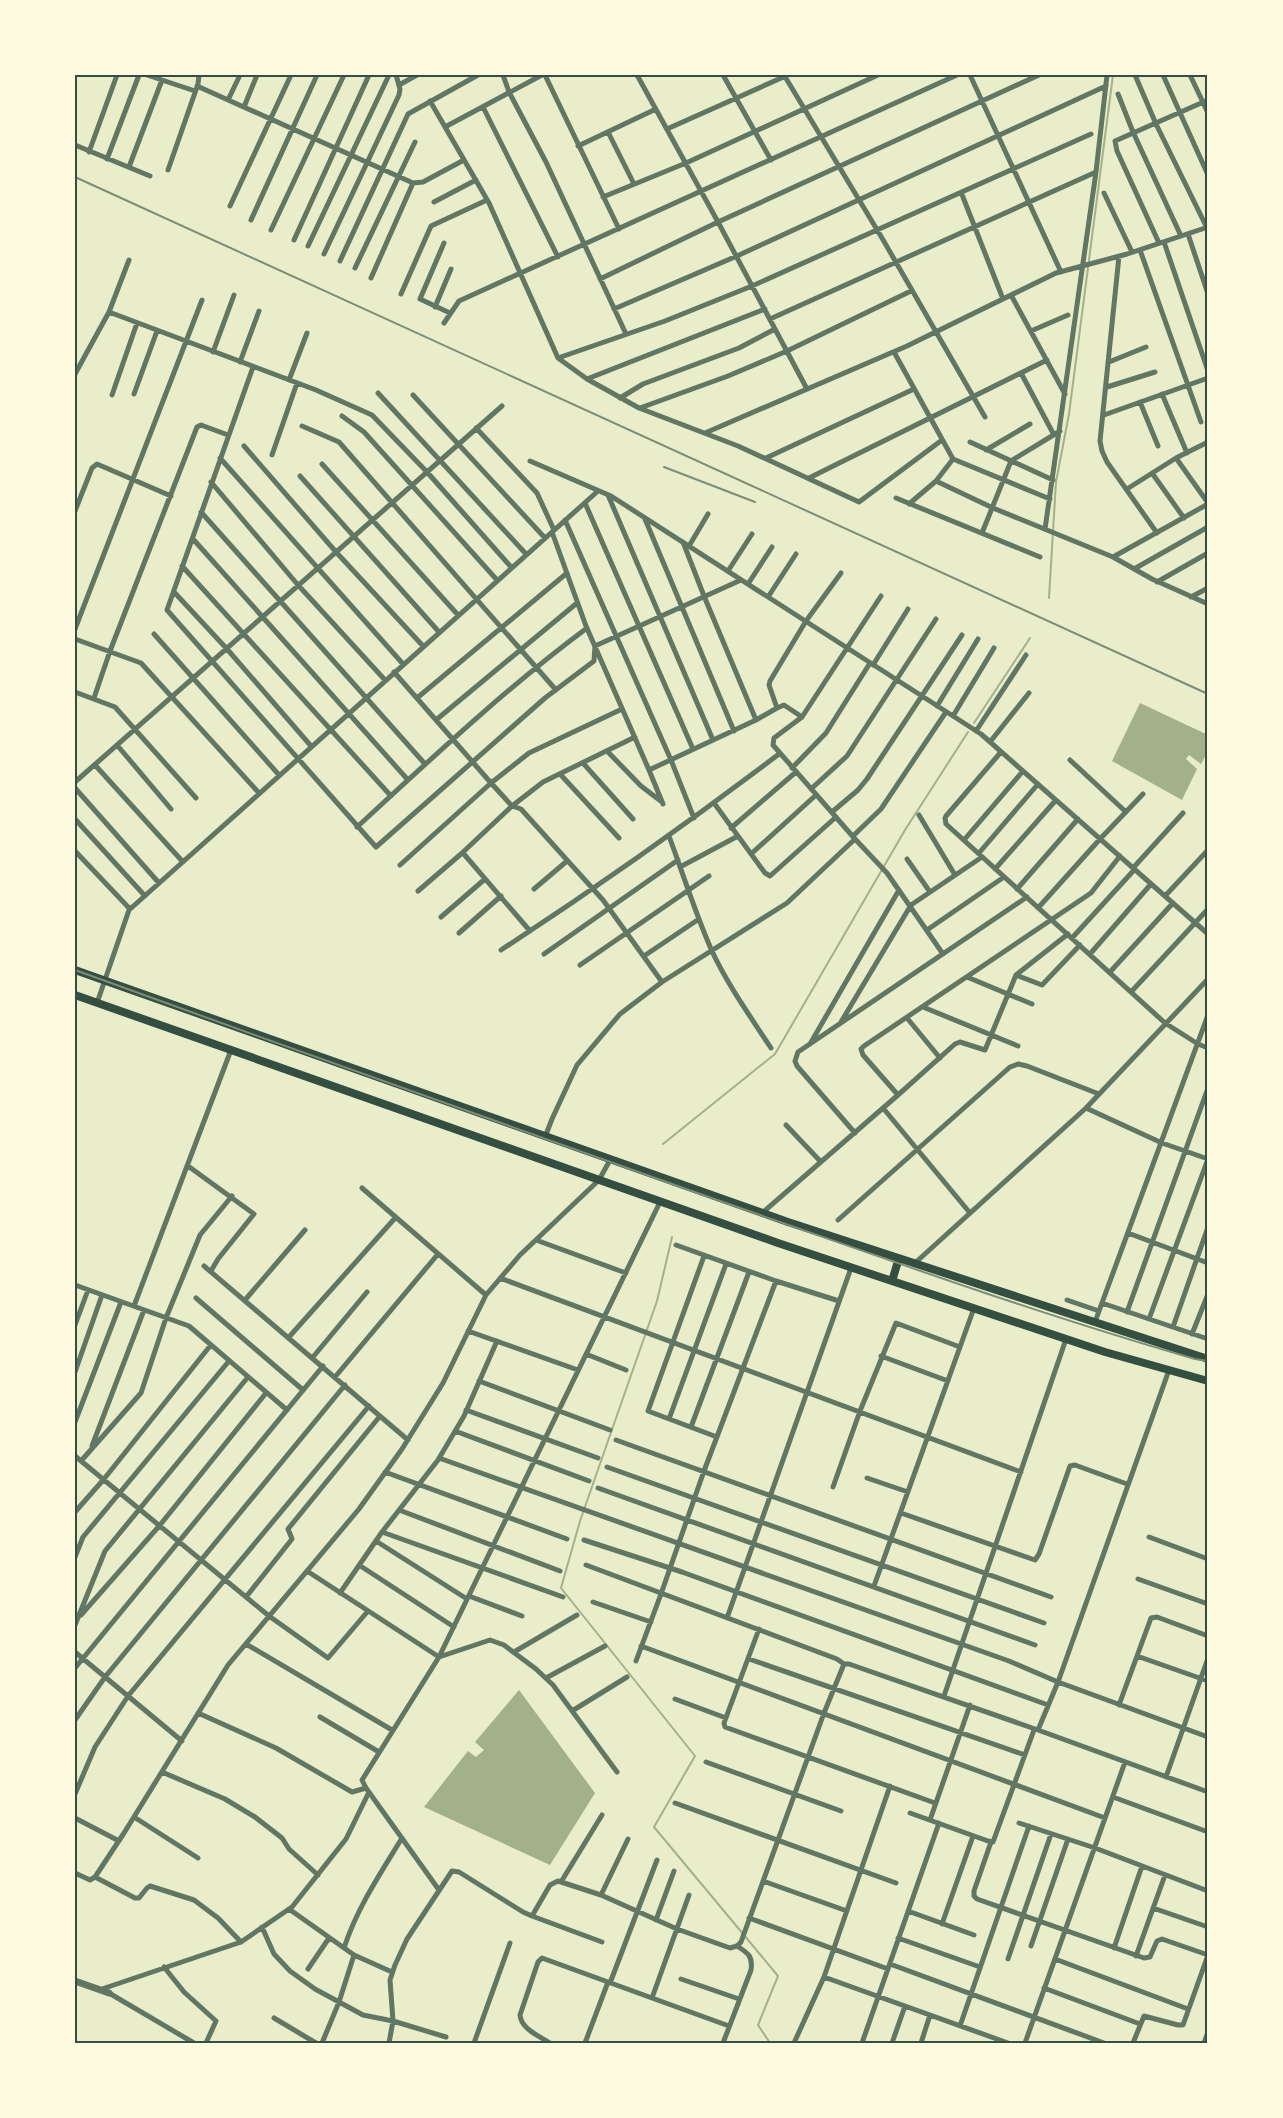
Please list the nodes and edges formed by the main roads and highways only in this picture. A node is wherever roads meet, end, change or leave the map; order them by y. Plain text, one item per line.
1 (75, 970) edge
2 (75, 995) edge
3 (899, 1258) junction
4 (892, 1281) junction
5 (1208, 1359) edge
6 (1208, 1382) edge

1 - 3 highway
2 - 4 highway
3 - 4 highway
3 - 5 highway
4 - 6 highway

